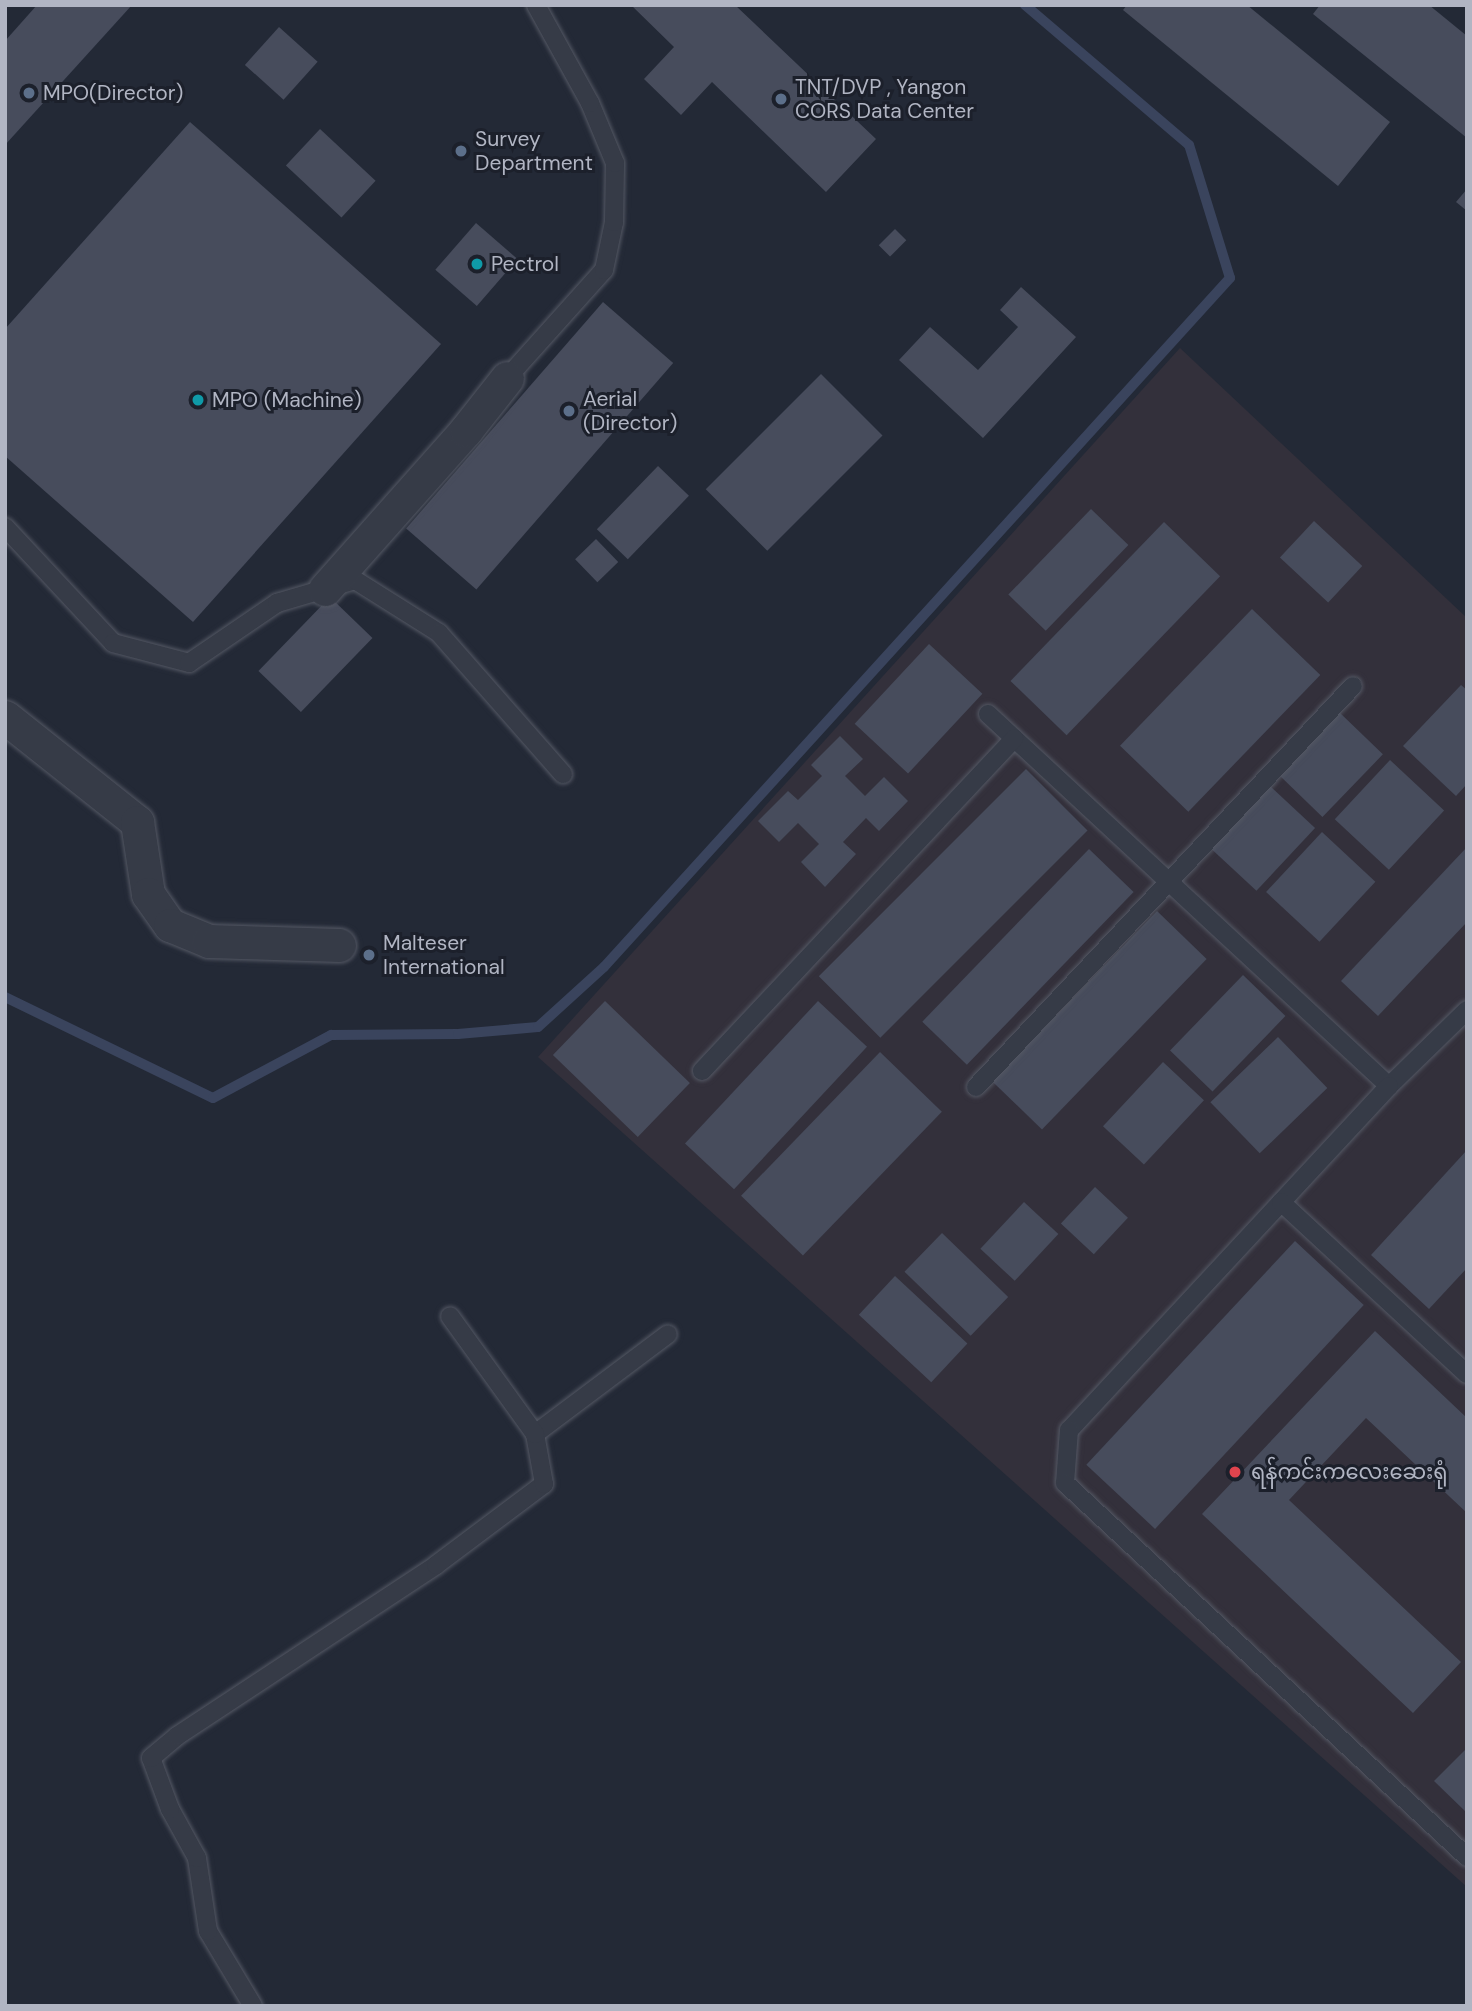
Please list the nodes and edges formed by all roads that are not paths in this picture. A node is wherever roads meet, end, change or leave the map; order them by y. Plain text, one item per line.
1 (537, 5) edge
2 (506, 377) joint
3 (5, 527) edge
4 (326, 589) junction
5 (1353, 686) dead end
6 (988, 715) dead end
7 (5, 717) edge
8 (1014, 739) junction
9 (563, 774) dead end
10 (1169, 883) junction
11 (339, 945) dead end
12 (1467, 1010) edge
13 (702, 1071) dead end
14 (1389, 1086) junction
15 (976, 1087) dead end
16 (1280, 1202) junction
17 (450, 1316) dead end
18 (668, 1334) dead end
19 (1467, 1374) edge
20 (535, 1434) junction
21 (1467, 1857) edge
22 (253, 2006) edge

1 - 2 lane
2 - 4 street
3 - 4 lane
4 - 9 lane
5 - 10 lane
6 - 8 lane
7 - 11 street
8 - 10 lane
8 - 13 lane
10 - 14 lane
10 - 15 lane
12 - 14 lane
14 - 16 lane
16 - 19 lane
16 - 21 lane
17 - 20 lane
18 - 20 lane
20 - 22 lane

